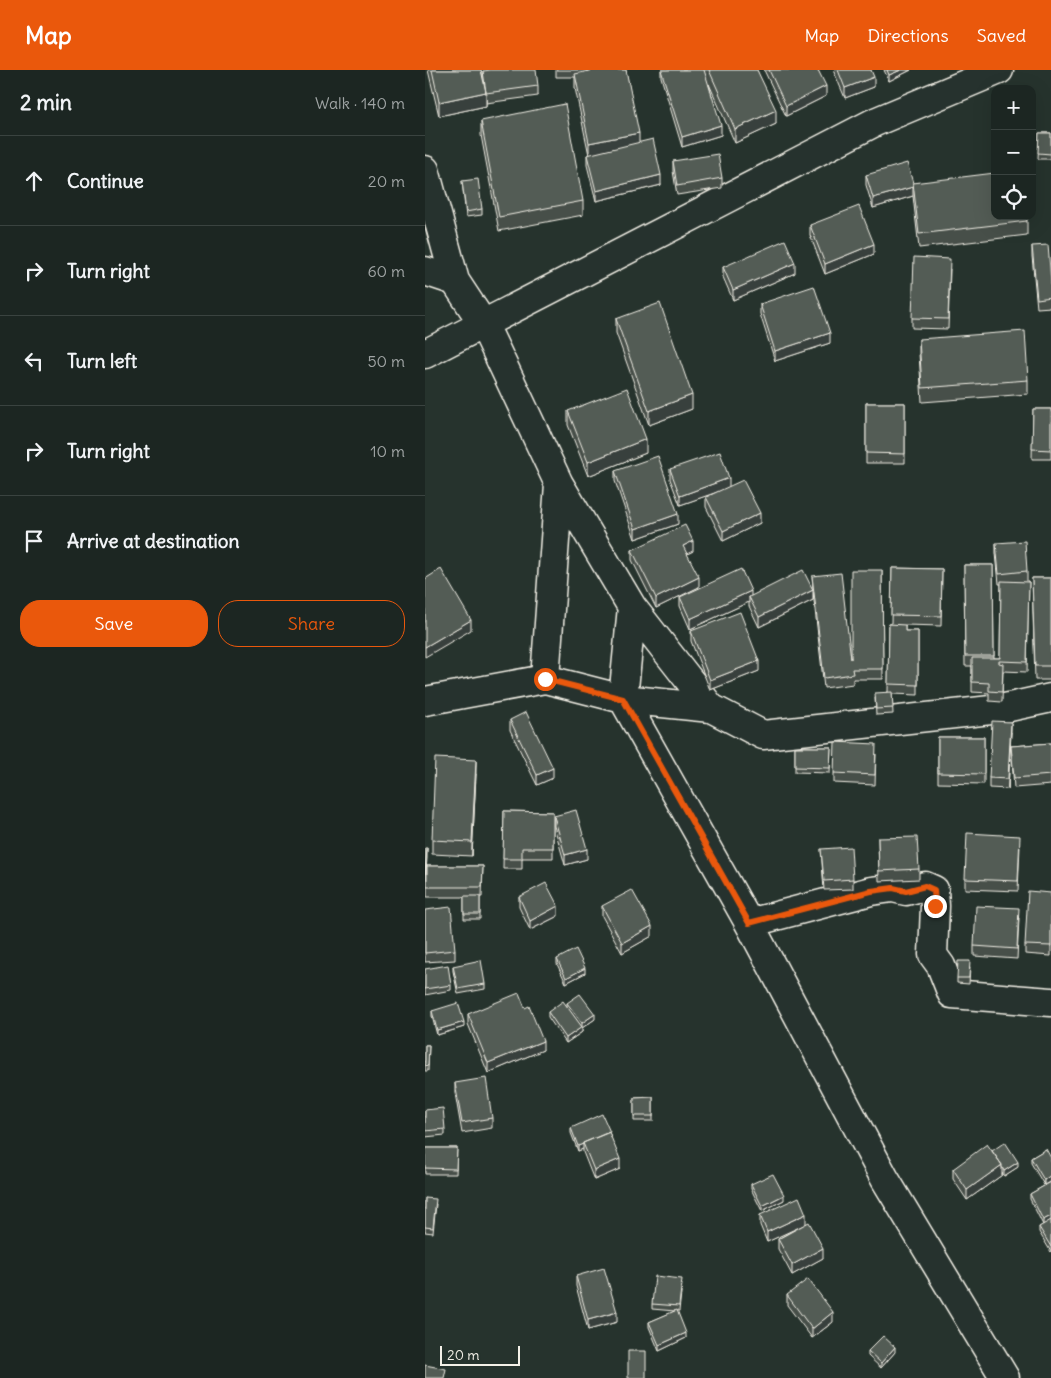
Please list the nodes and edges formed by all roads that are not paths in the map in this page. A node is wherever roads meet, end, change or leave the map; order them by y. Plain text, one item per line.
1 (999, 70) edge
2 (425, 170) edge
3 (425, 270) edge
4 (455, 282) junction
5 (484, 325) junction
6 (425, 354) edge
7 (559, 484) junction
8 (632, 607) junction
9 (545, 679) junction
10 (1051, 698) edge
11 (623, 699) junction
12 (425, 701) edge
13 (711, 708) junction
14 (749, 923) junction
15 (1051, 1002) edge
16 (1005, 1378) edge

1 - 5 street
2 - 4 street
3 - 4 street
4 - 5 street
5 - 6 street
5 - 7 street
7 - 8 street
7 - 9 street
8 - 11 street
8 - 13 street
9 - 11 street
9 - 12 street
10 - 13 street
11 - 13 street
11 - 14 street
14 - 15 street
14 - 16 street

